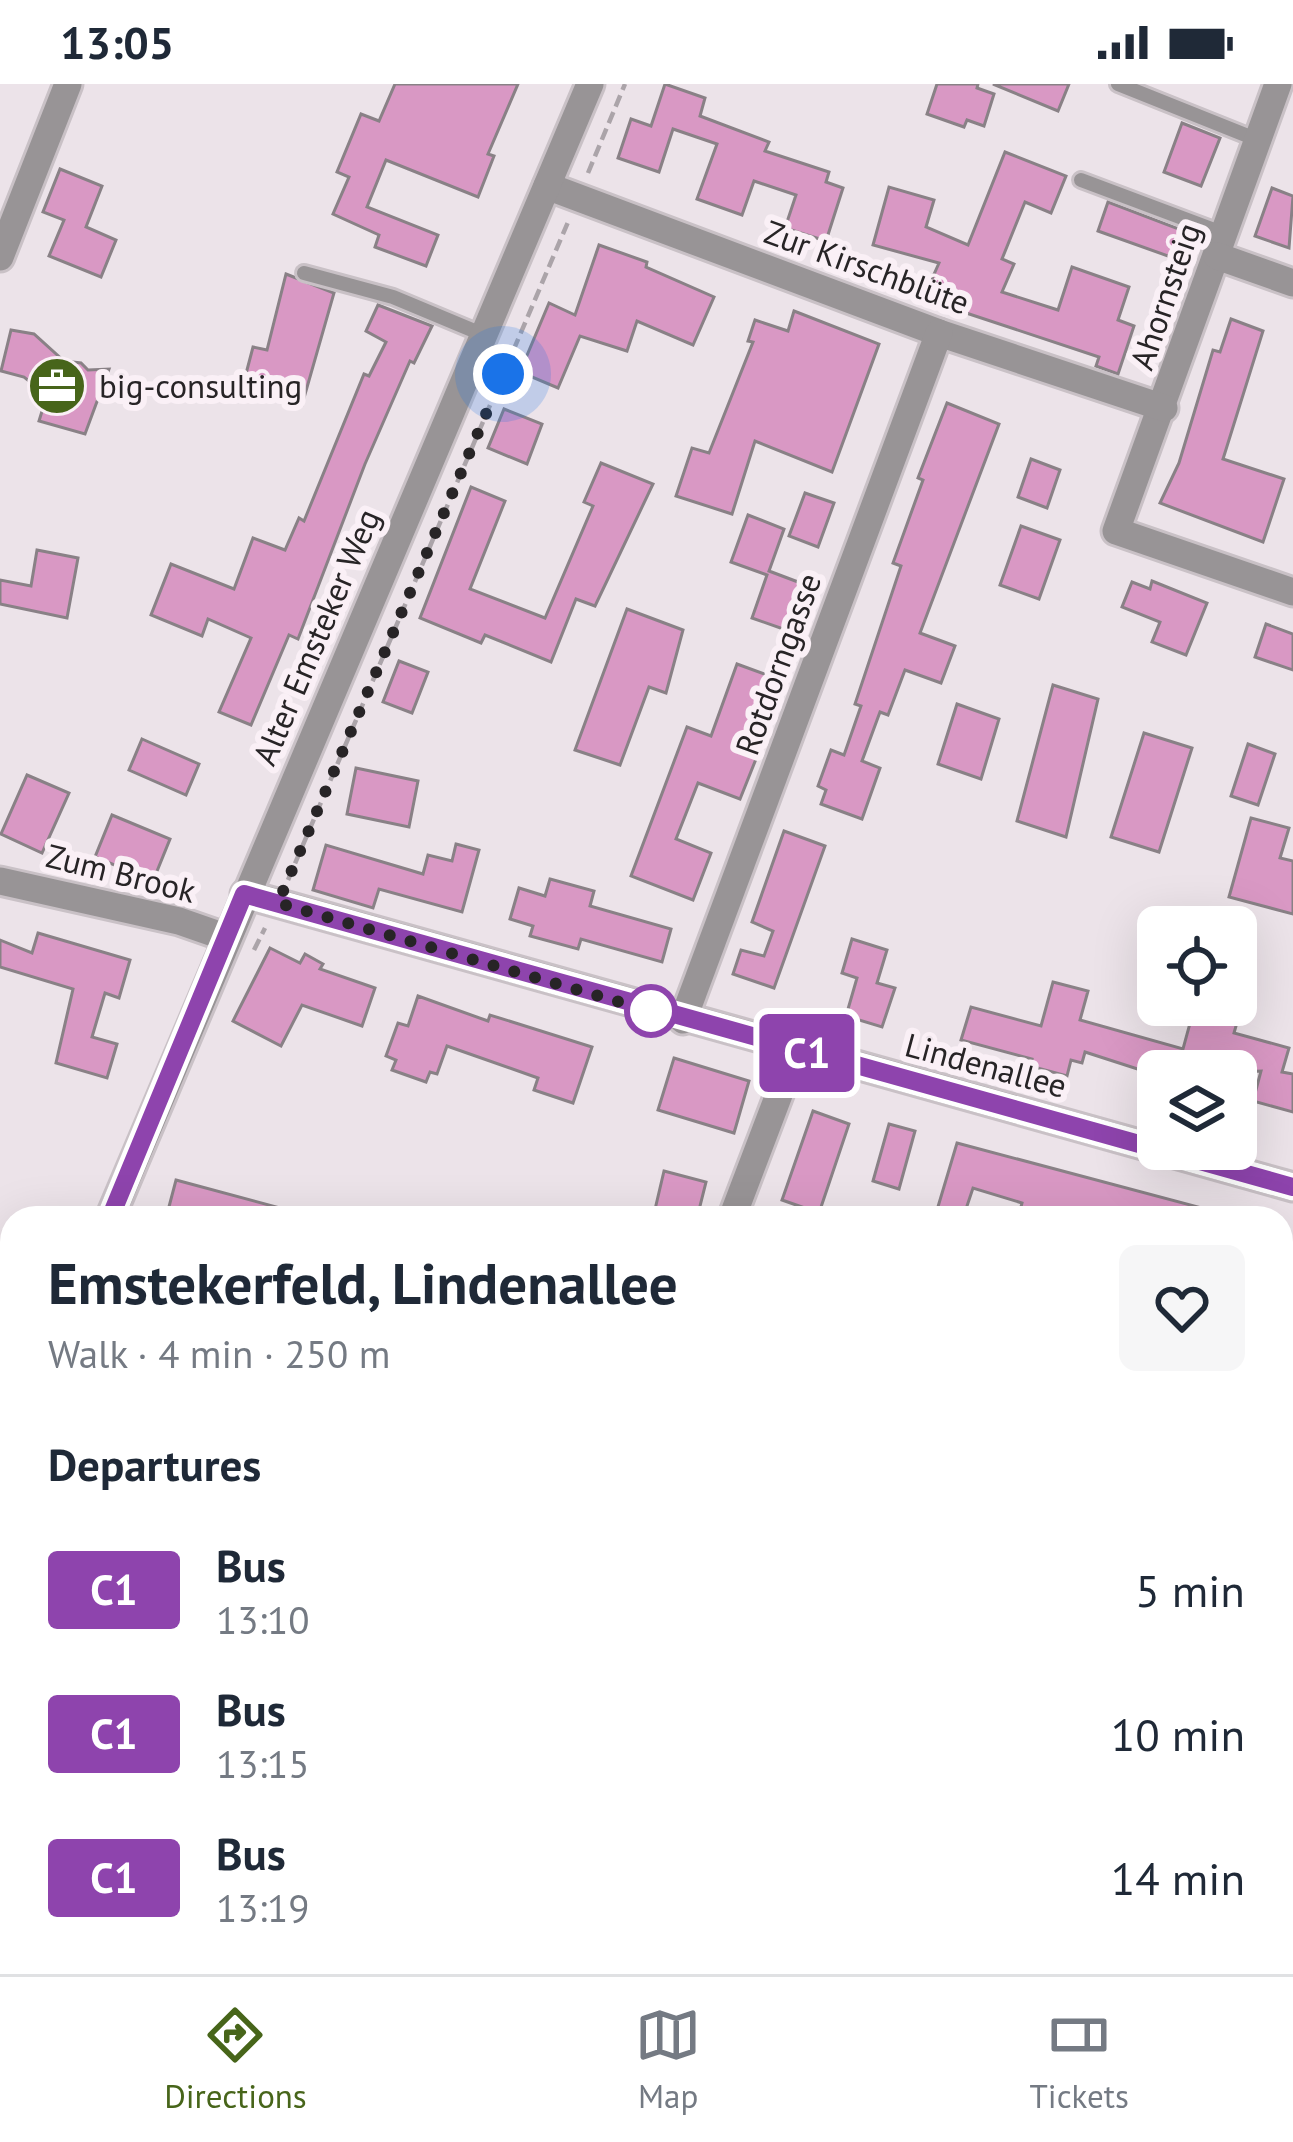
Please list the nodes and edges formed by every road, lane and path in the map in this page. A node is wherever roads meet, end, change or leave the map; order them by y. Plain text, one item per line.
1 (68, 84) edge
2 (590, 84) edge
3 (625, 84) edge
4 (1118, 84) edge
5 (1278, 84) edge
6 (1258, 140) junction
7 (1081, 180) dead end
8 (547, 186) junction
9 (578, 197) junction
10 (1221, 245) junction
11 (0, 257) edge
12 (304, 273) dead end
13 (1293, 283) edge
14 (939, 333) junction
15 (484, 334) junction
16 (1164, 408) junction
17 (1293, 592) edge
18 (0, 881) edge
19 (244, 894) junction
20 (278, 903) junction
21 (225, 937) junction
22 (248, 964) dead end
23 (683, 1020) junction
24 (796, 1050) junction
25 (1293, 1187) edge
26 (115, 1206) edge
27 (737, 1206) edge

1 - 11 street
2 - 8 street, Alter Emsteker Weg
3 - 9 path
4 - 6 lane
5 - 6 street, Ahornsteig
6 - 10 street, Ahornsteig
7 - 10 lane
8 - 9 street, Zur Kirschblüte
8 - 15 street, Alter Emsteker Weg
9 - 14 street, Zur Kirschblüte
9 - 20 path
10 - 13 street
10 - 16 street, Ahornsteig
12 - 15 lane
14 - 16 street, Zur Kirschblüte
14 - 23 street, Rotdorngasse
15 - 19 street, Alter Emsteker Weg
16 - 17 street, Ahornsteig
18 - 21 street, Zum Brook
19 - 20 street, Lindenallee
19 - 21 street, Alter Emsteker Weg
20 - 22 path
20 - 23 street, Lindenallee
21 - 26 street, Alter Emsteker Weg
23 - 24 street, Lindenallee
24 - 25 street, Lindenallee
24 - 27 street

